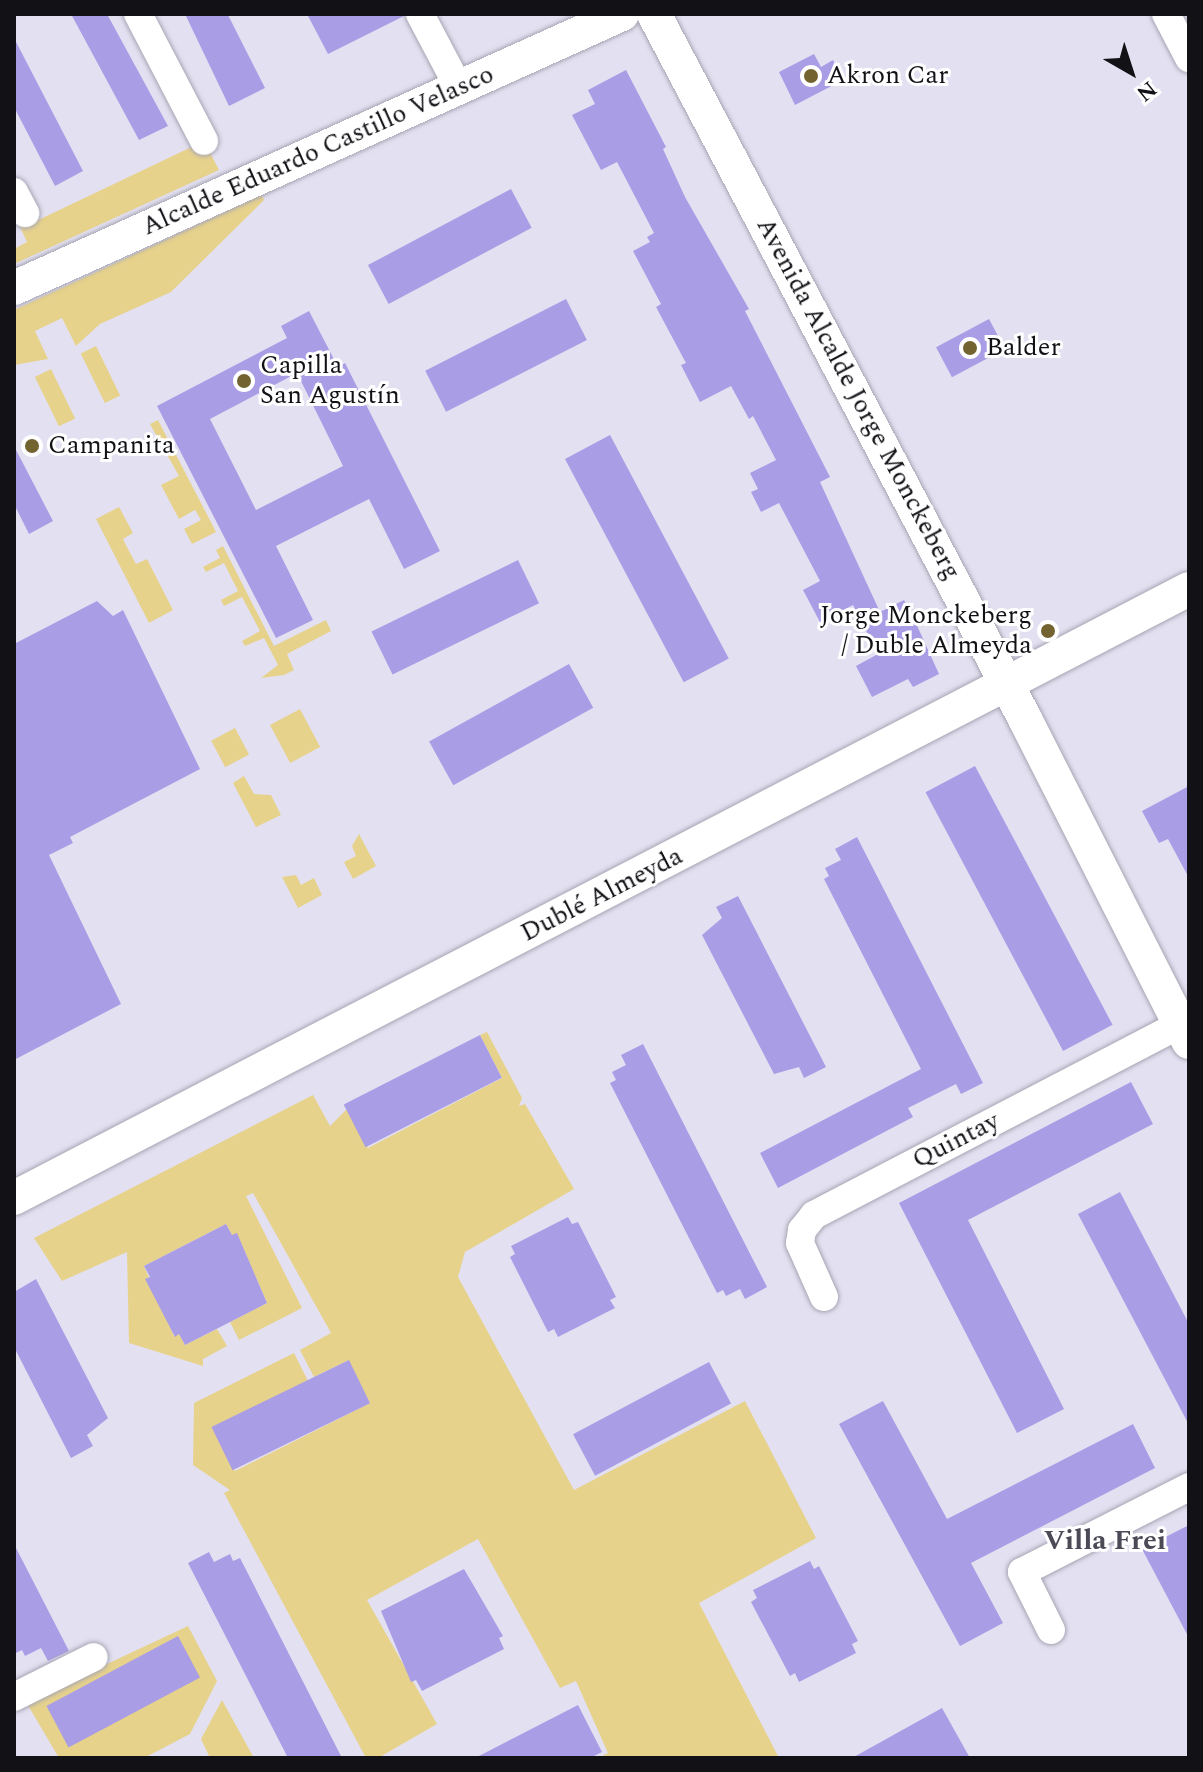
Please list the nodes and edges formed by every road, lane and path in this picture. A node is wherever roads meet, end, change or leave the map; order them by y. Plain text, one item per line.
1 (138, 14) edge
2 (420, 14) edge
3 (622, 14) edge
4 (654, 14) edge
5 (1166, 14) edge
6 (1189, 58) edge
7 (459, 88) junction
8 (204, 141) dead end
9 (14, 288) edge
10 (1189, 589) edge
11 (1007, 685) junction
12 (1185, 1033) edge
13 (14, 1198) edge
14 (824, 1297) dead end
15 (1189, 1487) edge
16 (1051, 1630) dead end
17 (94, 1657) dead end
18 (14, 1697) edge

1 - 8 street
2 - 7 street
3 - 7 main road, Alcalde Eduardo Castillo Velasco
4 - 11 main road, Avenida Alcalde Jorge Monckeberg
5 - 6 street
7 - 9 main road, Alcalde Eduardo Castillo Velasco
10 - 11 main road, Dublé Almeyda
11 - 12 main road, Avenida Alcalde Jorge Monckeberg
11 - 13 main road, Dublé Almeyda
12 - 14 street, Quintay
15 - 16 street
17 - 18 street

